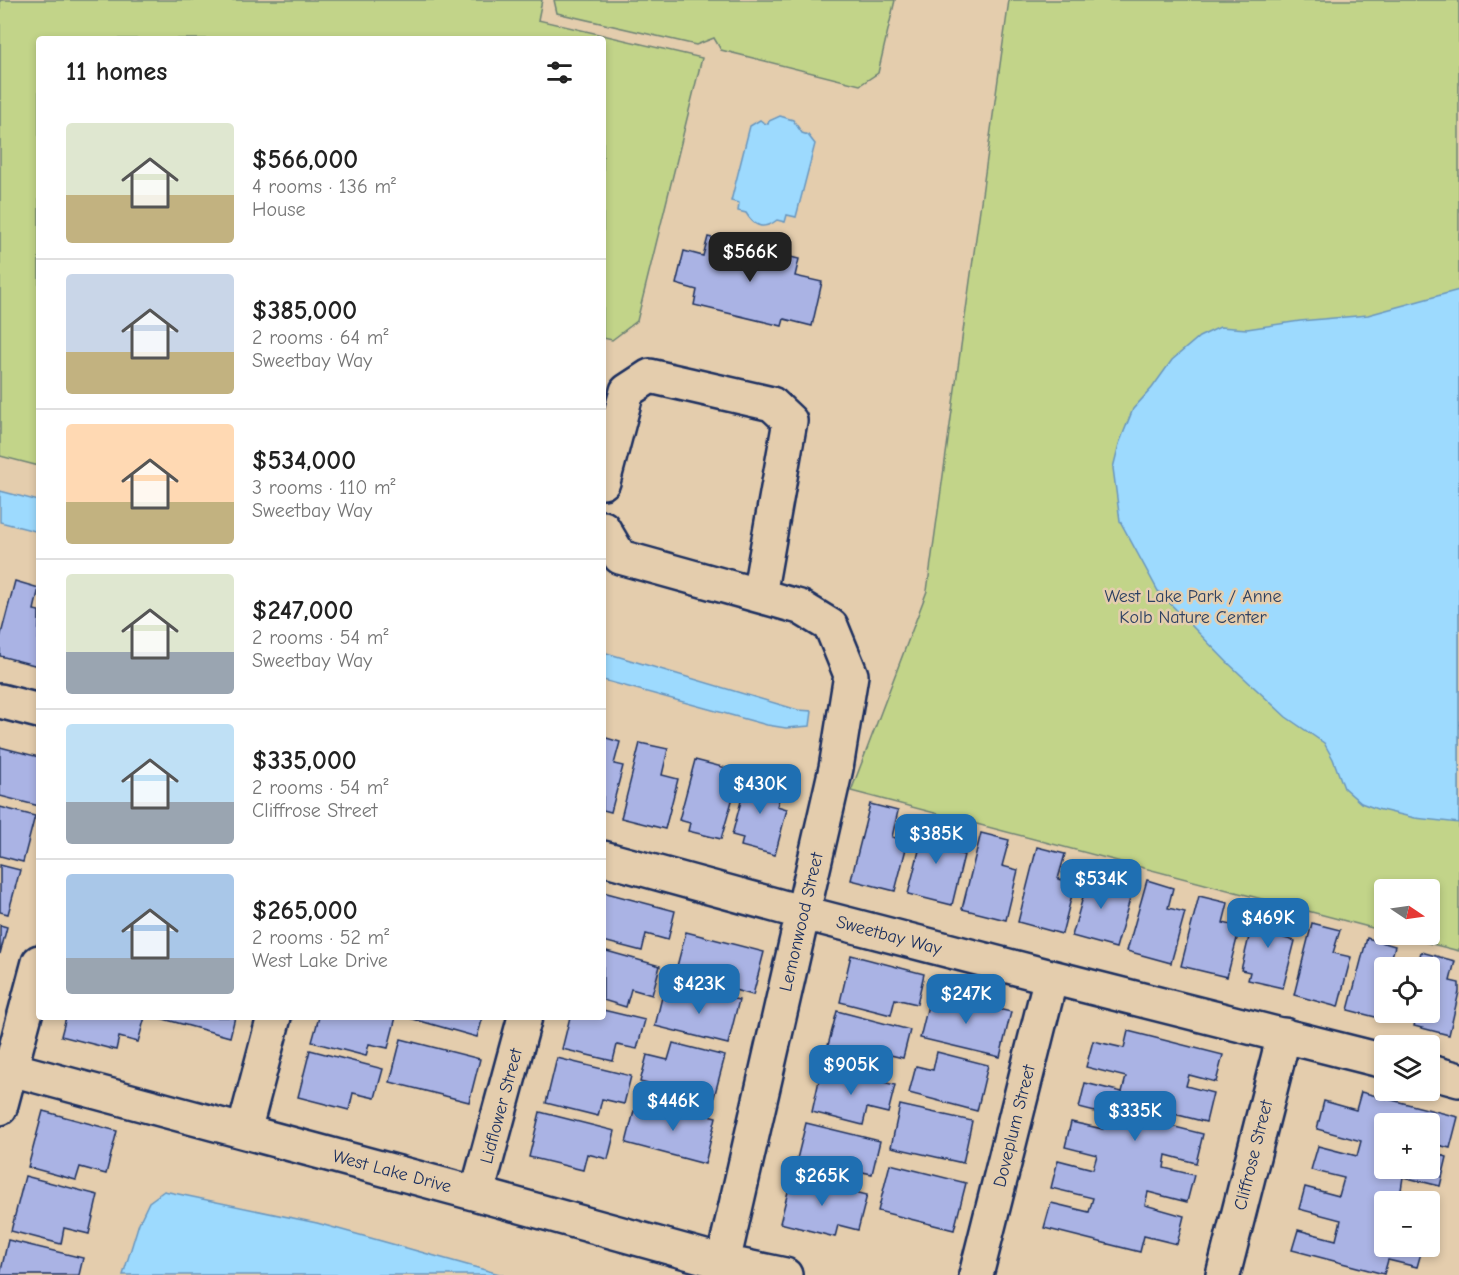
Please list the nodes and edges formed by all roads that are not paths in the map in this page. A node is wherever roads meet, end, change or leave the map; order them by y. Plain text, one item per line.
1 (606, 471) edge
2 (606, 533) edge
3 (759, 595) junction
4 (0, 701) edge
5 (36, 710) edge
6 (606, 859) edge
7 (804, 913) junction
8 (36, 971) edge
9 (1051, 977) junction
10 (273, 1020) edge
11 (524, 1020) edge
12 (1284, 1035) junction
13 (1374, 1058) edge
14 (5, 1067) edge
15 (1440, 1075) edge
16 (1459, 1080) edge
17 (0, 1108) edge
18 (244, 1131) junction
19 (477, 1194) junction
20 (723, 1262) junction
21 (785, 1275) edge
22 (976, 1275) edge
23 (1223, 1275) edge

1 - 3 street
2 - 3 street, Lemonwood Street
3 - 7 street, Lemonwood Street
4 - 5 street
6 - 7 street, Sweetbay Way
7 - 9 street, Sweetbay Way
7 - 20 street, Lemonwood Street
8 - 14 street
9 - 12 street, Sweetbay Way
9 - 22 street, Doveplum Street
10 - 18 street
11 - 19 street, Lidflower Street
12 - 13 street, Sweetbay Way
12 - 23 street, Cliffrose Street
14 - 17 street
14 - 18 street, West Lake Drive
15 - 16 street
18 - 19 street, West Lake Drive
19 - 20 street, West Lake Drive
20 - 21 street, West Lake Drive

